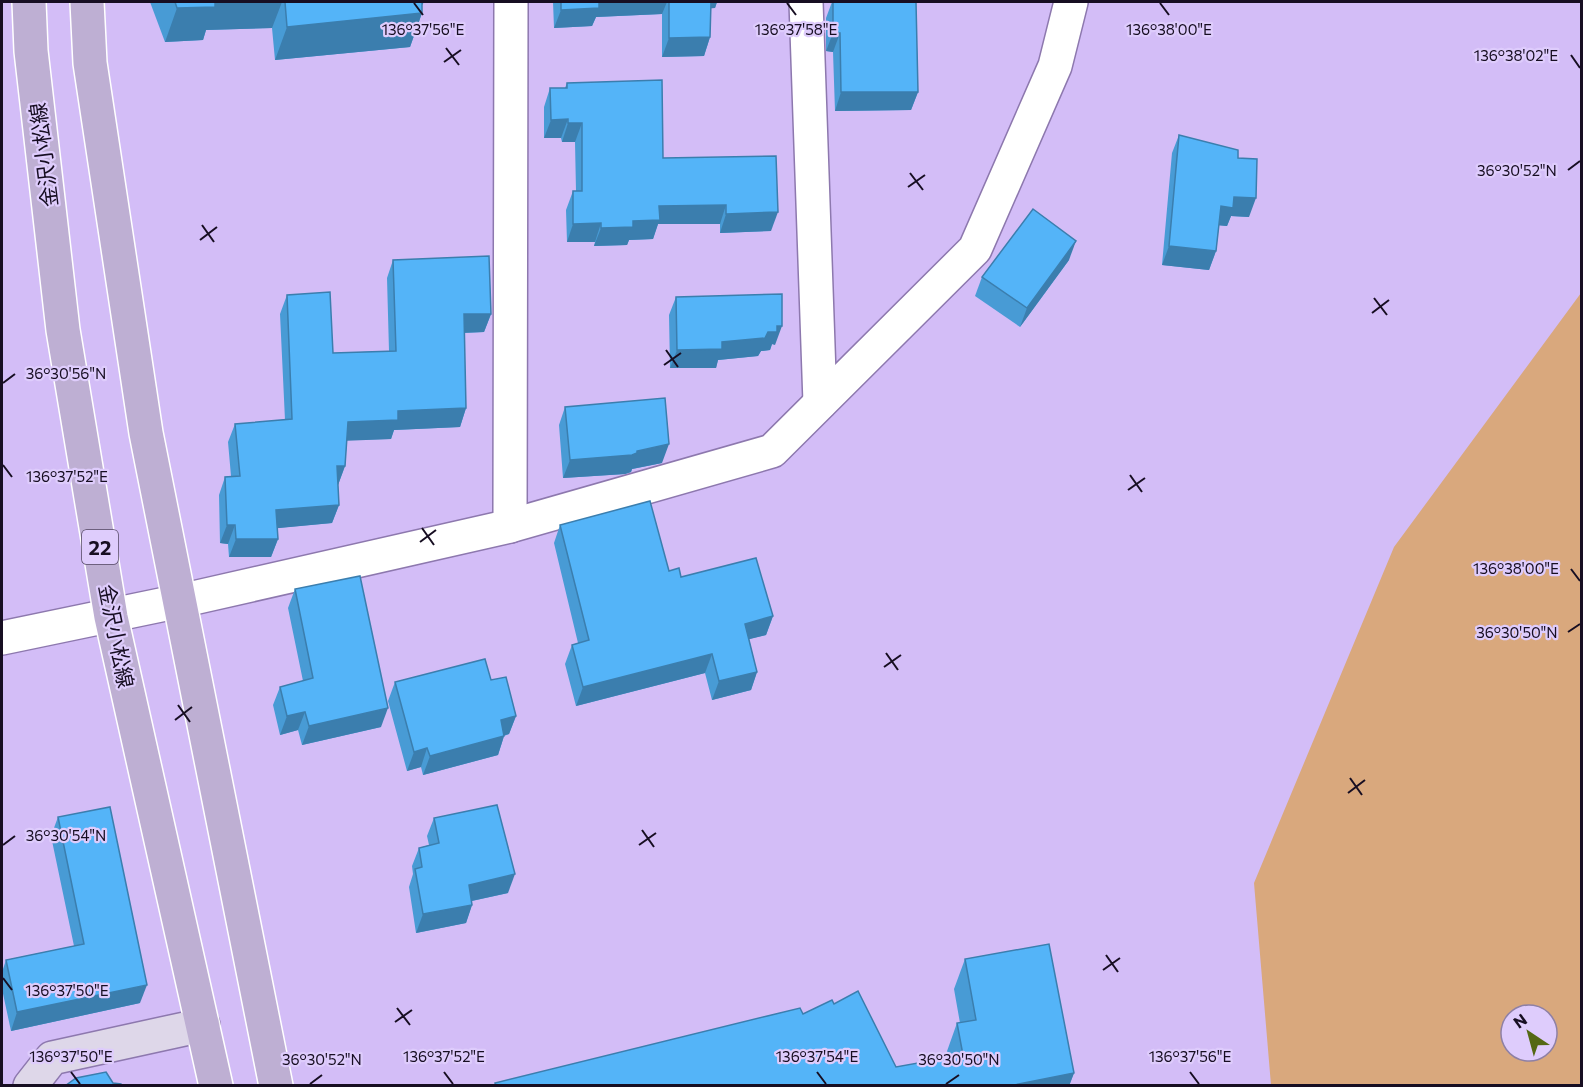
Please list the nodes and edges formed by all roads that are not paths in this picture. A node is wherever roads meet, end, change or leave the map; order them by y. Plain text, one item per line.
1 (29, 2) edge
2 (87, 2) edge
3 (511, 2) edge
4 (806, 2) edge
5 (1071, 2) edge
6 (820, 403) junction
7 (510, 526) junction
8 (180, 602) junction
9 (111, 617) junction
10 (2, 638) edge
11 (203, 1025) junction
12 (30, 1086) edge
13 (216, 1086) edge
14 (276, 1086) edge

1 - 9 main road, 金沢小松線 / 22
2 - 8 main road
3 - 7 street
4 - 6 street
5 - 6 street
6 - 7 street
7 - 8 street
8 - 9 street
8 - 14 main road
9 - 10 street
9 - 11 main road, 金沢小松線 / 22
11 - 12 street
11 - 13 main road, 金沢小松線 / 22

